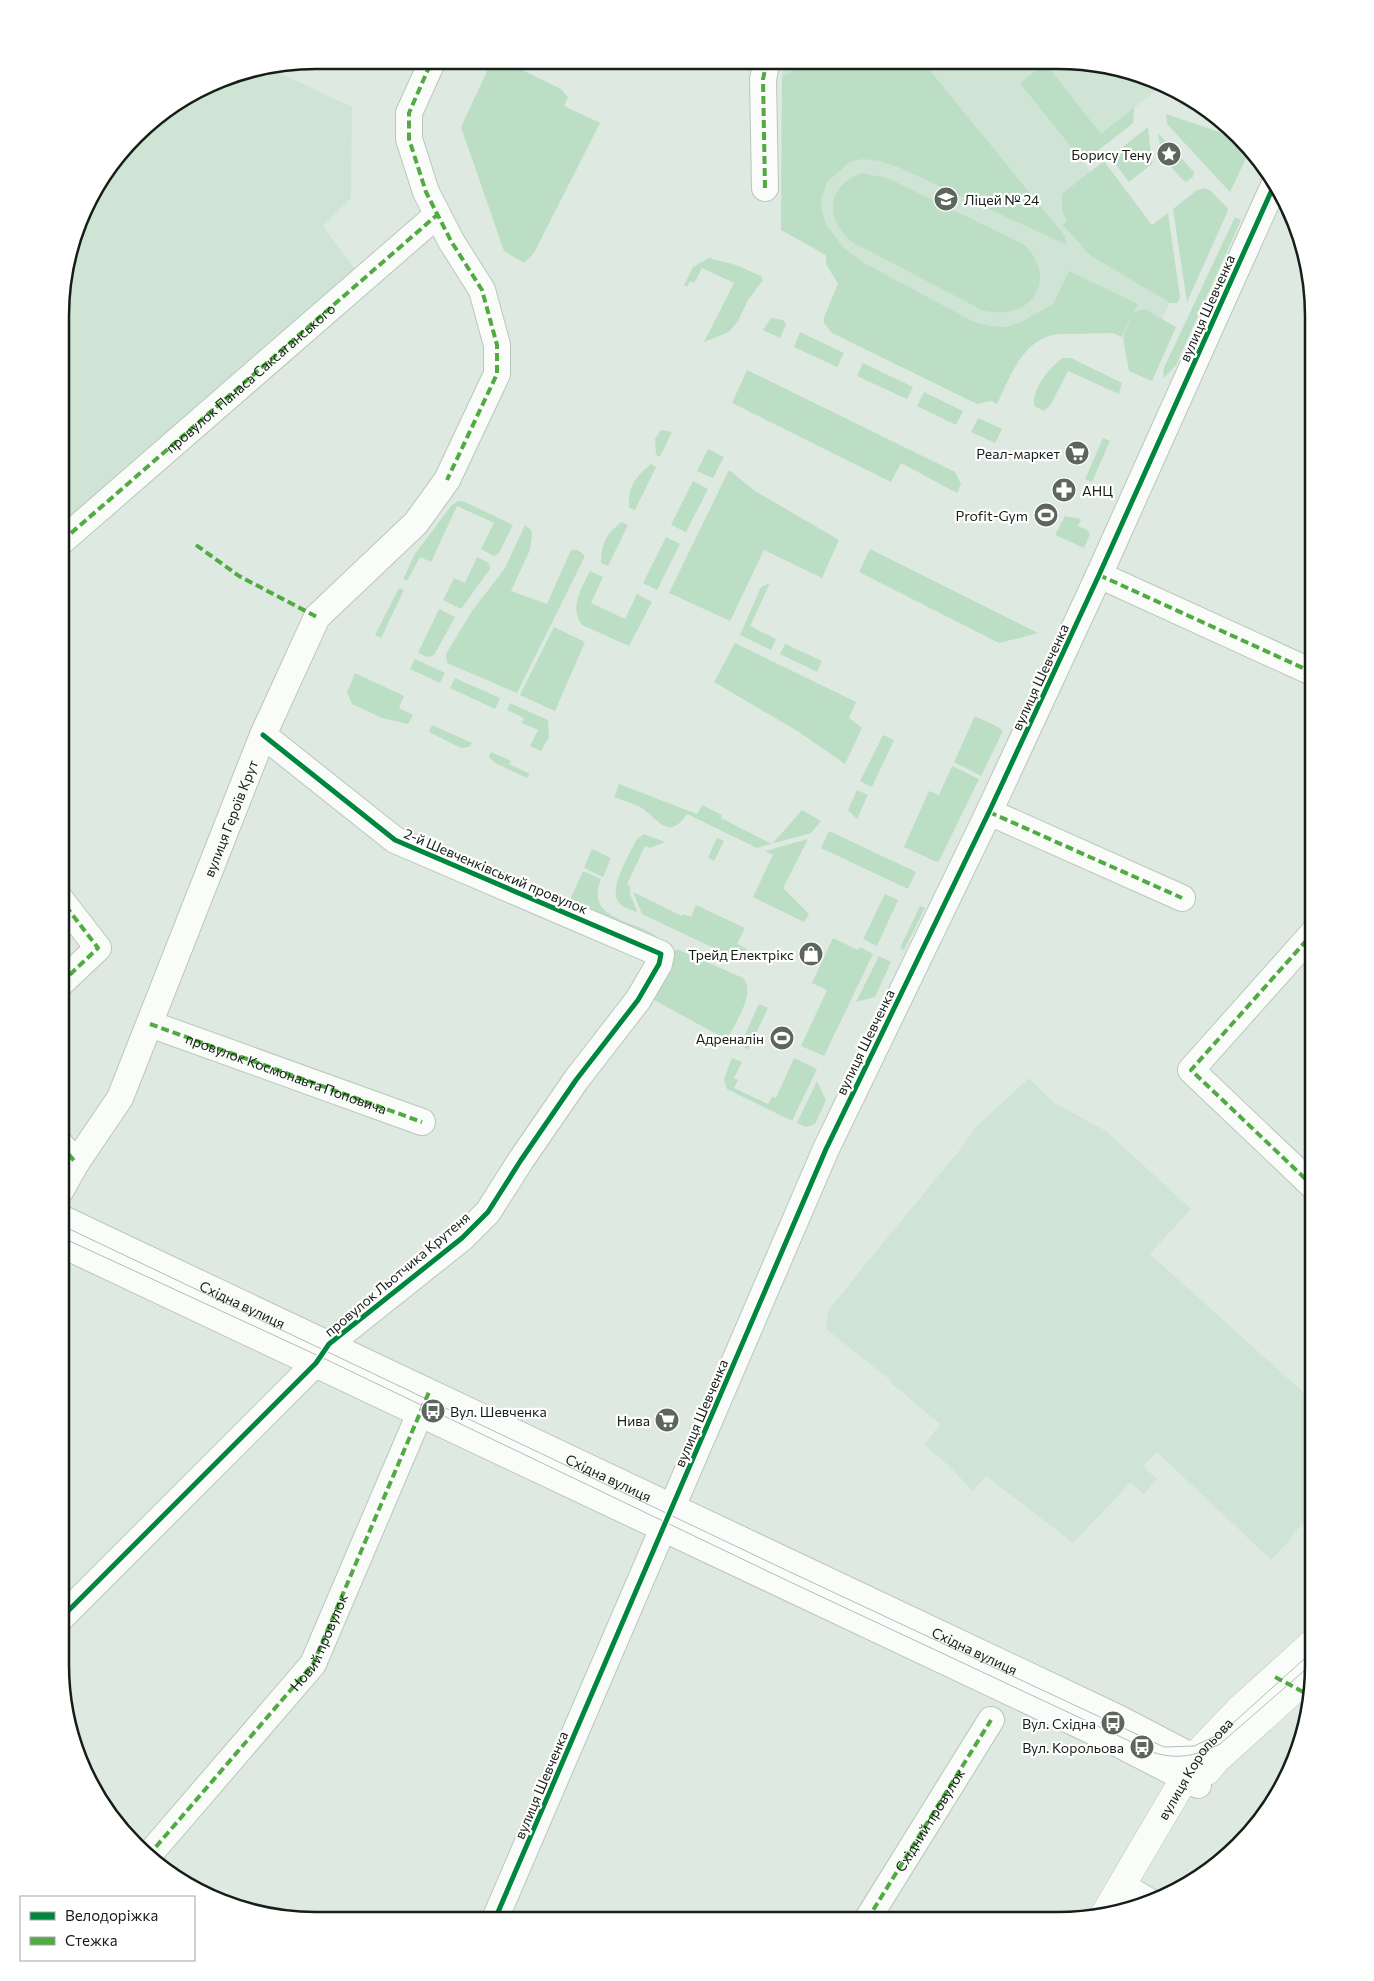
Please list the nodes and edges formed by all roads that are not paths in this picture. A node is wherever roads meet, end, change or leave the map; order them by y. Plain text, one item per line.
1 (425, 69) edge
2 (765, 69) edge
3 (765, 188) dead end
4 (1271, 191) edge
5 (437, 214) junction
6 (69, 535) edge
7 (1099, 575) junction
8 (1305, 669) edge
9 (263, 735) junction
10 (989, 812) junction
11 (1182, 898) dead end
12 (69, 910) edge
13 (1305, 942) edge
14 (661, 954) joint
15 (69, 975) edge
16 (150, 1024) junction
17 (422, 1122) dead end
18 (69, 1153) edge
19 (1305, 1178) edge
20 (69, 1222) edge
21 (69, 1247) edge
22 (322, 1353) junction
23 (424, 1402) junction
24 (668, 1518) junction
25 (69, 1610) edge
26 (1305, 1667) edge
27 (1299, 1683) edge
28 (991, 1720) dead end
29 (1197, 1771) junction
30 (153, 1851) edge
31 (1136, 1899) edge
32 (1109, 1906) edge
33 (498, 1912) edge
34 (872, 1912) edge

1 - 5 street, вулиця Героїв Крут
2 - 3 street
4 - 7 street, вулиця Шевченка
5 - 6 street, провулок Панаса Саксаганського
5 - 9 street, вулиця Героїв Крут
7 - 8 street
7 - 10 street, вулиця Шевченка
9 - 14 street, 2-й Шевченківський провулок
9 - 16 street, вулиця Героїв Крут
10 - 11 street
10 - 24 street, вулиця Шевченка
12 - 15 street
13 - 19 street
14 - 22 street, провулок Льотчика Крутеня
16 - 17 street, провулок Космонавта Поповича
16 - 18 street, вулиця Героїв Крут
20 - 22 street, Східна вулиця
21 - 22 street, Східна вулиця
22 - 23 street, Східна вулиця
22 - 25 street, провулок Льотчика Крутеня
23 - 24 street, Східна вулиця
23 - 30 street, Новий провулок
24 - 29 street, Східна вулиця
24 - 33 street, вулиця Шевченка
26 - 27 main road, вулиця Корольова
27 - 29 main road, вулиця Корольова
28 - 34 street, Східний провулок
29 - 31 main road, вулиця Корольова
29 - 32 main road, вулиця Корольова

